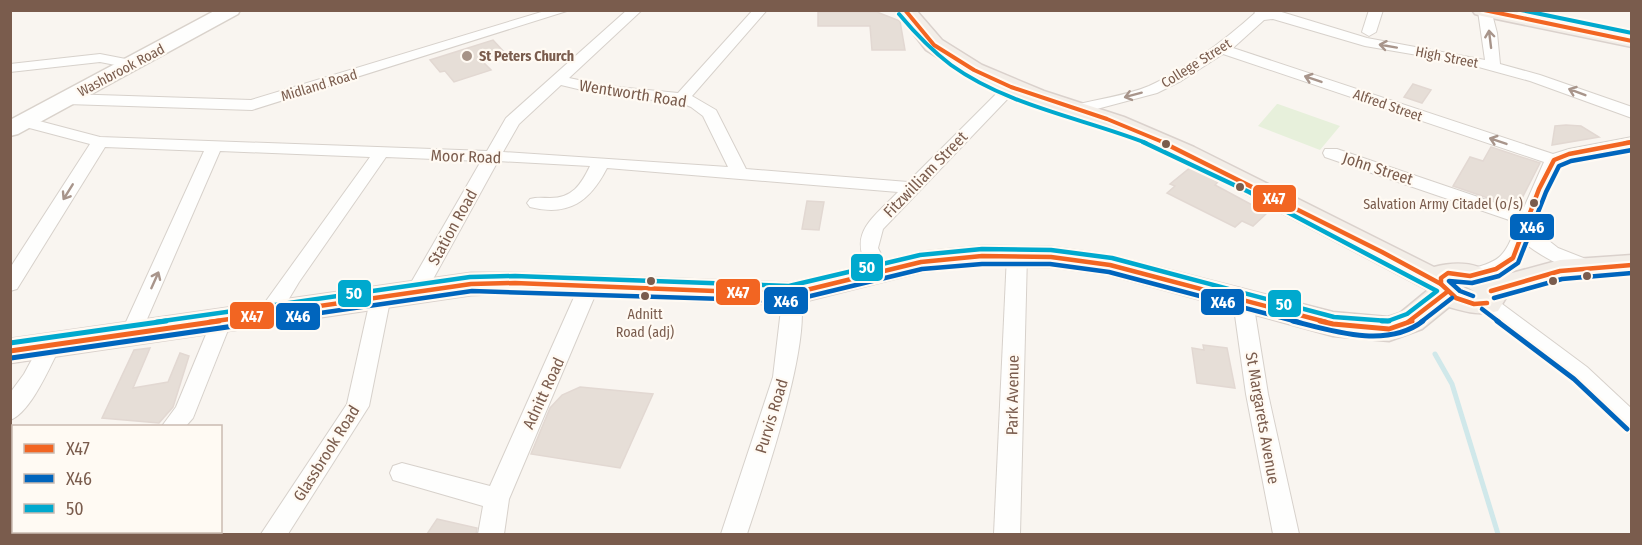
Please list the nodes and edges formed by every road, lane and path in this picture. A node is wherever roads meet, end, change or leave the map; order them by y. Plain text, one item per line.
1 (231, 10) edge
2 (564, 10) edge
3 (636, 10) edge
4 (761, 10) edge
5 (905, 10) edge
6 (1376, 10) edge
7 (1484, 11) edge
8 (1265, 13) edge
9 (1369, 32) dead end
10 (1632, 41) edge
11 (1223, 49) junction
12 (131, 64) junction
13 (1493, 67) junction
14 (10, 68) edge
15 (558, 80) junction
16 (1011, 87) junction
17 (682, 98) junction
18 (67, 99) junction
19 (1078, 109) junction
20 (1632, 113) edge
21 (17, 125) edge
22 (1632, 141) edge
23 (100, 142) junction
24 (214, 147) junction
25 (381, 153) junction
26 (1331, 153) dead end
27 (491, 156) junction
28 (1554, 160) junction
29 (601, 162) junction
30 (738, 173) junction
31 (910, 188) junction
32 (536, 203) dead end
33 (1525, 225) junction
34 (1017, 255) junction
35 (1632, 265) edge
36 (1584, 266) junction
37 (879, 271) junction
38 (10, 284) edge
39 (589, 286) junction
40 (1467, 289) junction
41 (420, 290) junction
42 (790, 294) junction
43 (381, 296) junction
44 (1243, 301) junction
45 (271, 312) junction
46 (222, 320) junction
47 (131, 333) junction
48 (50, 345) junction
49 (10, 351) edge
50 (10, 411) edge
51 (1632, 424) edge
52 (174, 425) edge
53 (402, 473) dead end
54 (496, 499) junction
55 (274, 534) edge
56 (491, 534) edge
57 (734, 534) edge
58 (1006, 534) edge
59 (1286, 534) edge

1 - 12 main road, Washbrook Road
2 - 18 street, Midland Road
3 - 15 street, Station Road
4 - 17 street
5 - 16 main road
6 - 9 street
7 - 10 main road
13 -> 7 street
8 - 11 street, College Street
13 -> 8 street, High Street
11 -> 19 street, College Street
28 -> 11 street, Alfred Street
12 - 14 street
12 - 18 main road, Washbrook Road
20 -> 13 street, High Street
15 - 17 street, Wentworth Road
15 - 27 street, Station Road
16 - 19 main road
16 - 31 street, Fitzwilliam Street
17 - 30 street, Wentworth Road
18 - 21 main road, Washbrook Road
19 - 40 main road
21 - 23 street, Moor Road
22 - 28 street
23 - 24 street, Moor Road
23 -> 38 street
24 - 25 street, Moor Road
47 -> 24 street
25 - 27 street, Moor Road
25 - 45 street
26 - 33 street, John Street
27 - 29 street, Moor Road
27 - 41 street, Station Road
28 - 33 street
29 - 30 street, Moor Road
29 - 32 street
30 - 31 street, Moor Road
31 - 37 street, Fitzwilliam Street
33 - 36 street
33 - 40 street
34 - 37 main road
34 - 44 main road
34 - 58 street, Park Avenue
35 - 36 main road
36 - 40 main road
37 - 42 main road
39 - 41 main road
39 - 42 main road
39 - 54 street, Adnitt Road
40 - 44 main road
40 - 51 street
41 - 43 main road
42 - 57 street, Purvis Road
43 - 45 main road
43 - 55 street, Glassbrook Road
44 - 59 street, St Margarets Avenue
45 - 46 main road
46 - 47 main road
46 - 52 street
47 - 48 main road
48 - 49 main road
48 - 50 street
53 - 54 street
54 - 56 street, Adnitt Road

